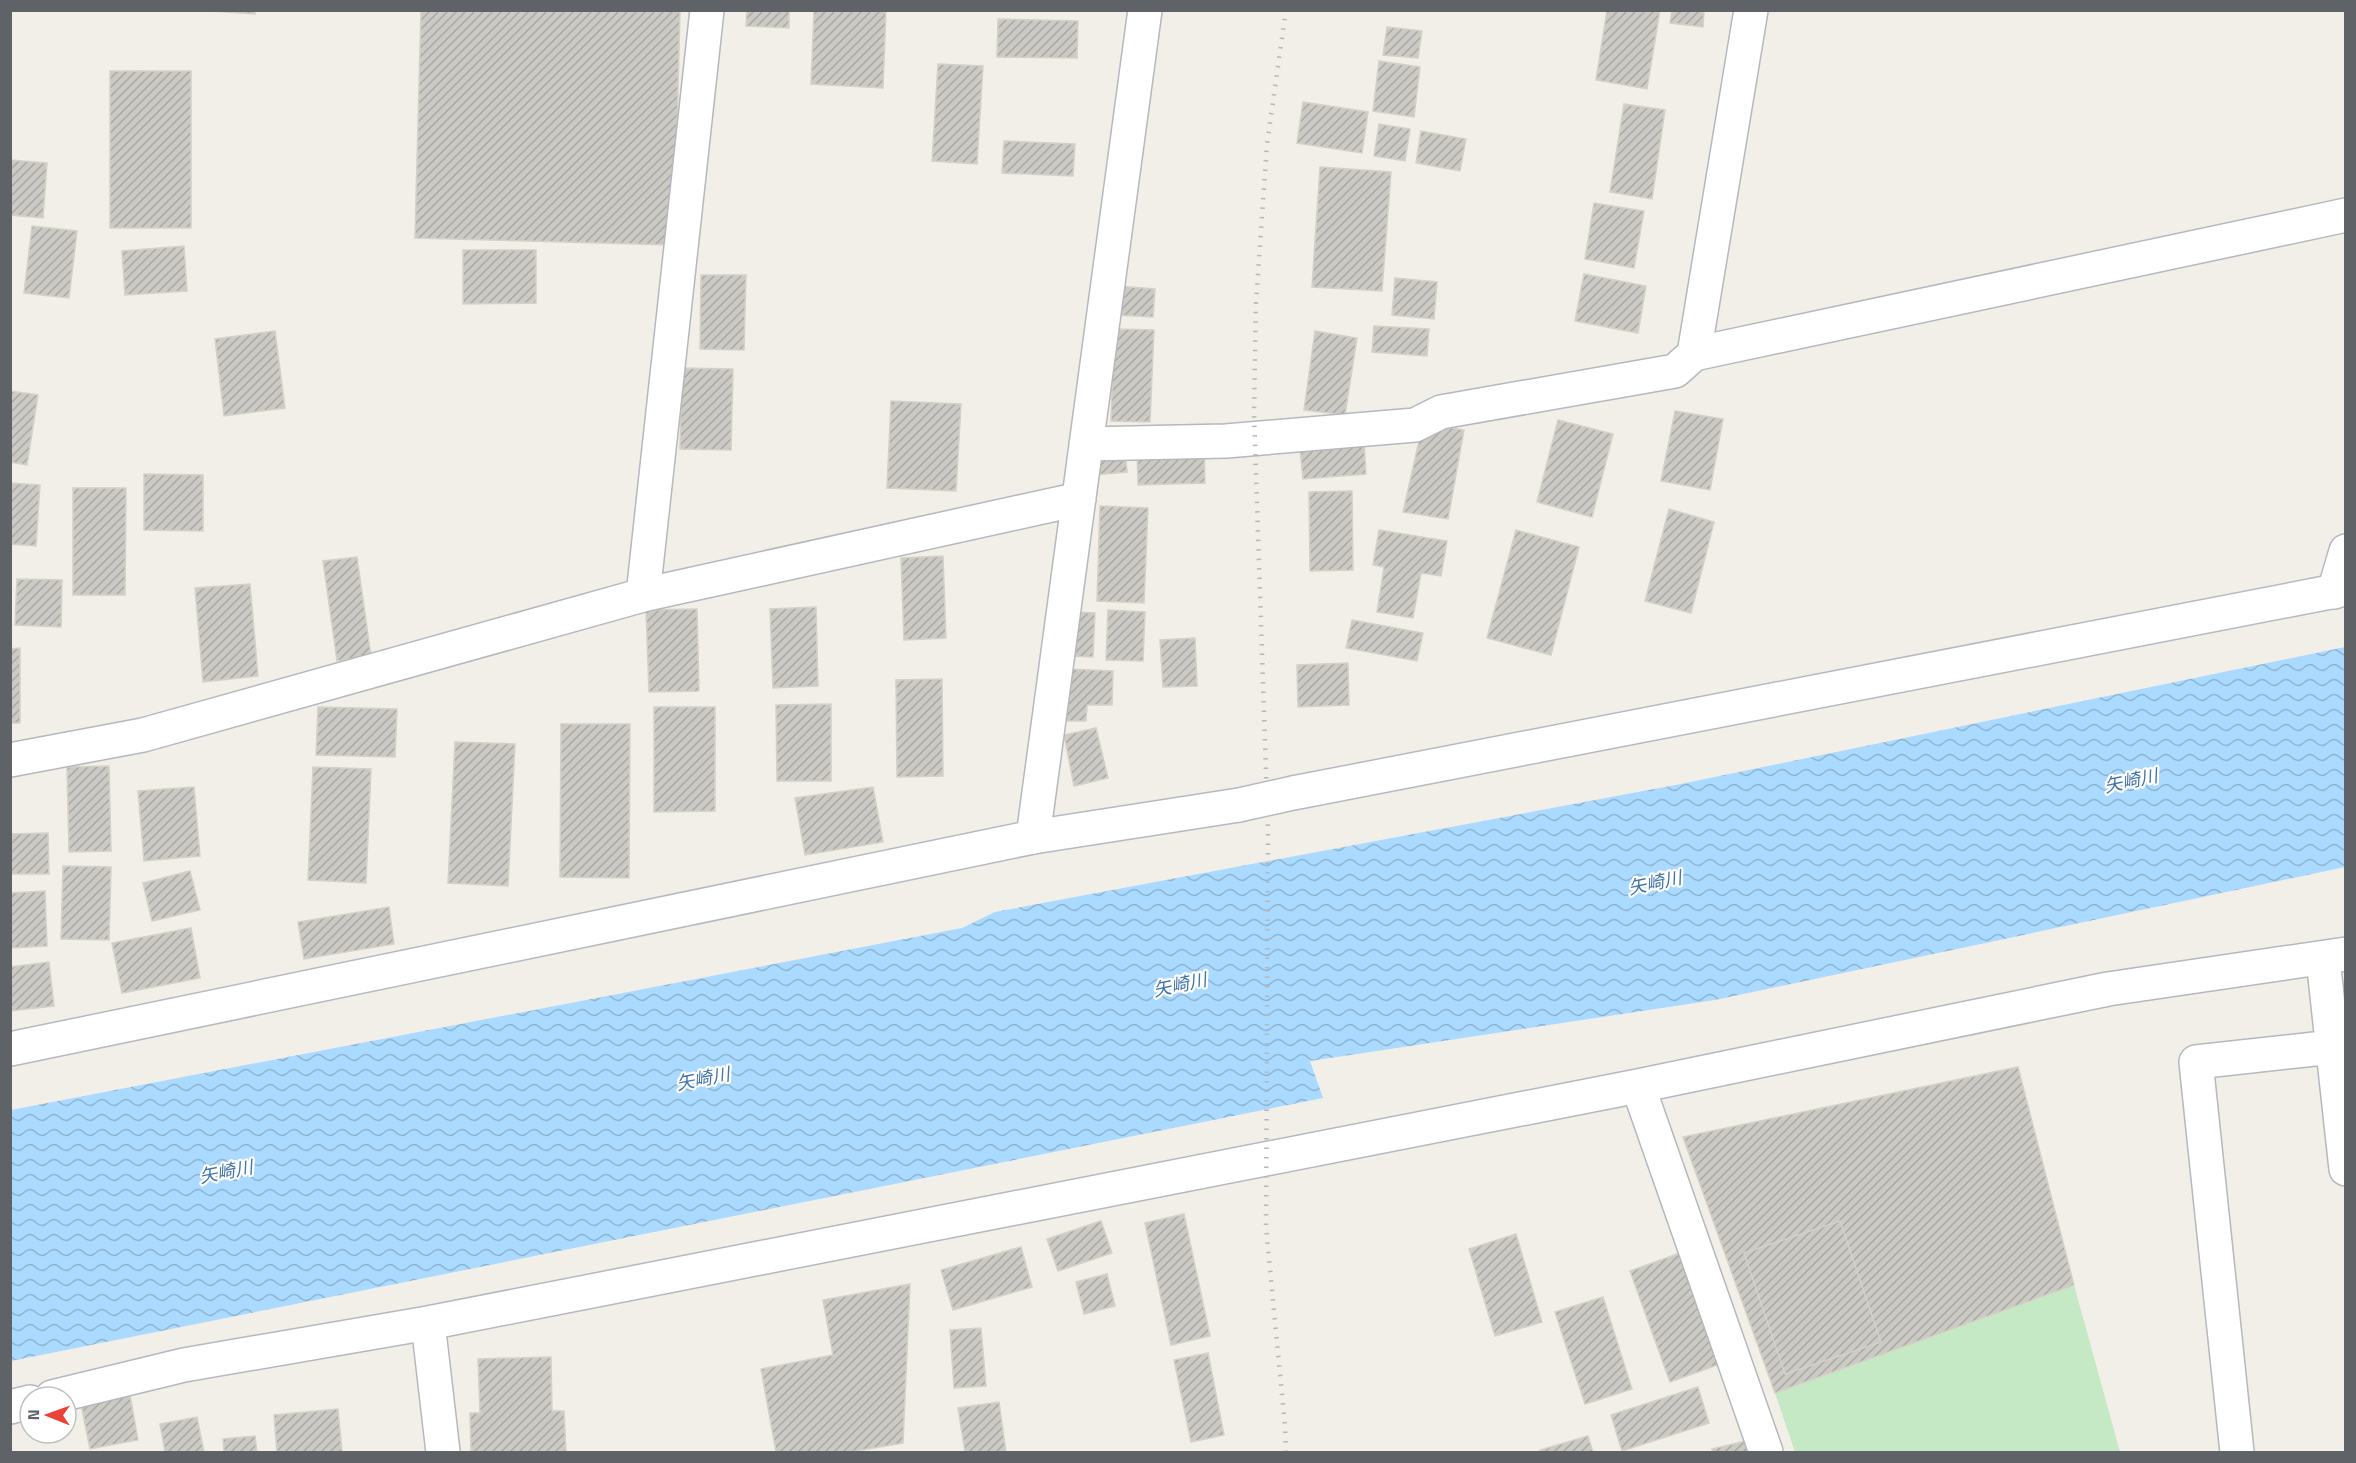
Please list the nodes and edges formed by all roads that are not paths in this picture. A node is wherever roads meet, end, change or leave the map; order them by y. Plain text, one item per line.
1 (707, 10) edge
2 (1145, 10) edge
3 (1751, 10) edge
4 (2346, 215) edge
5 (1694, 354) junction
6 (1086, 444) junction
7 (1079, 499) junction
8 (2346, 551) edge
9 (2340, 591) edge
10 (643, 595) junction
11 (10, 760) edge
12 (1033, 837) junction
13 (2334, 957) edge
14 (2333, 1047) junction
15 (10, 1049) edge
16 (1638, 1086) junction
17 (2346, 1169) edge
18 (428, 1323) junction
19 (78, 1391) edge
20 (443, 1452) edge
21 (1766, 1452) edge
22 (2237, 1452) edge

1 - 10 street
2 - 6 street
3 - 5 street
4 - 5 street
5 - 6 street
6 - 7 street
7 - 10 street
7 - 12 street
8 - 9 street
9 - 12 street, bridge
10 - 11 street
12 - 15 street
13 - 14 street
13 - 16 street
14 - 17 street
14 - 22 street
16 - 18 street
16 - 21 street
18 - 19 street
18 - 20 street

